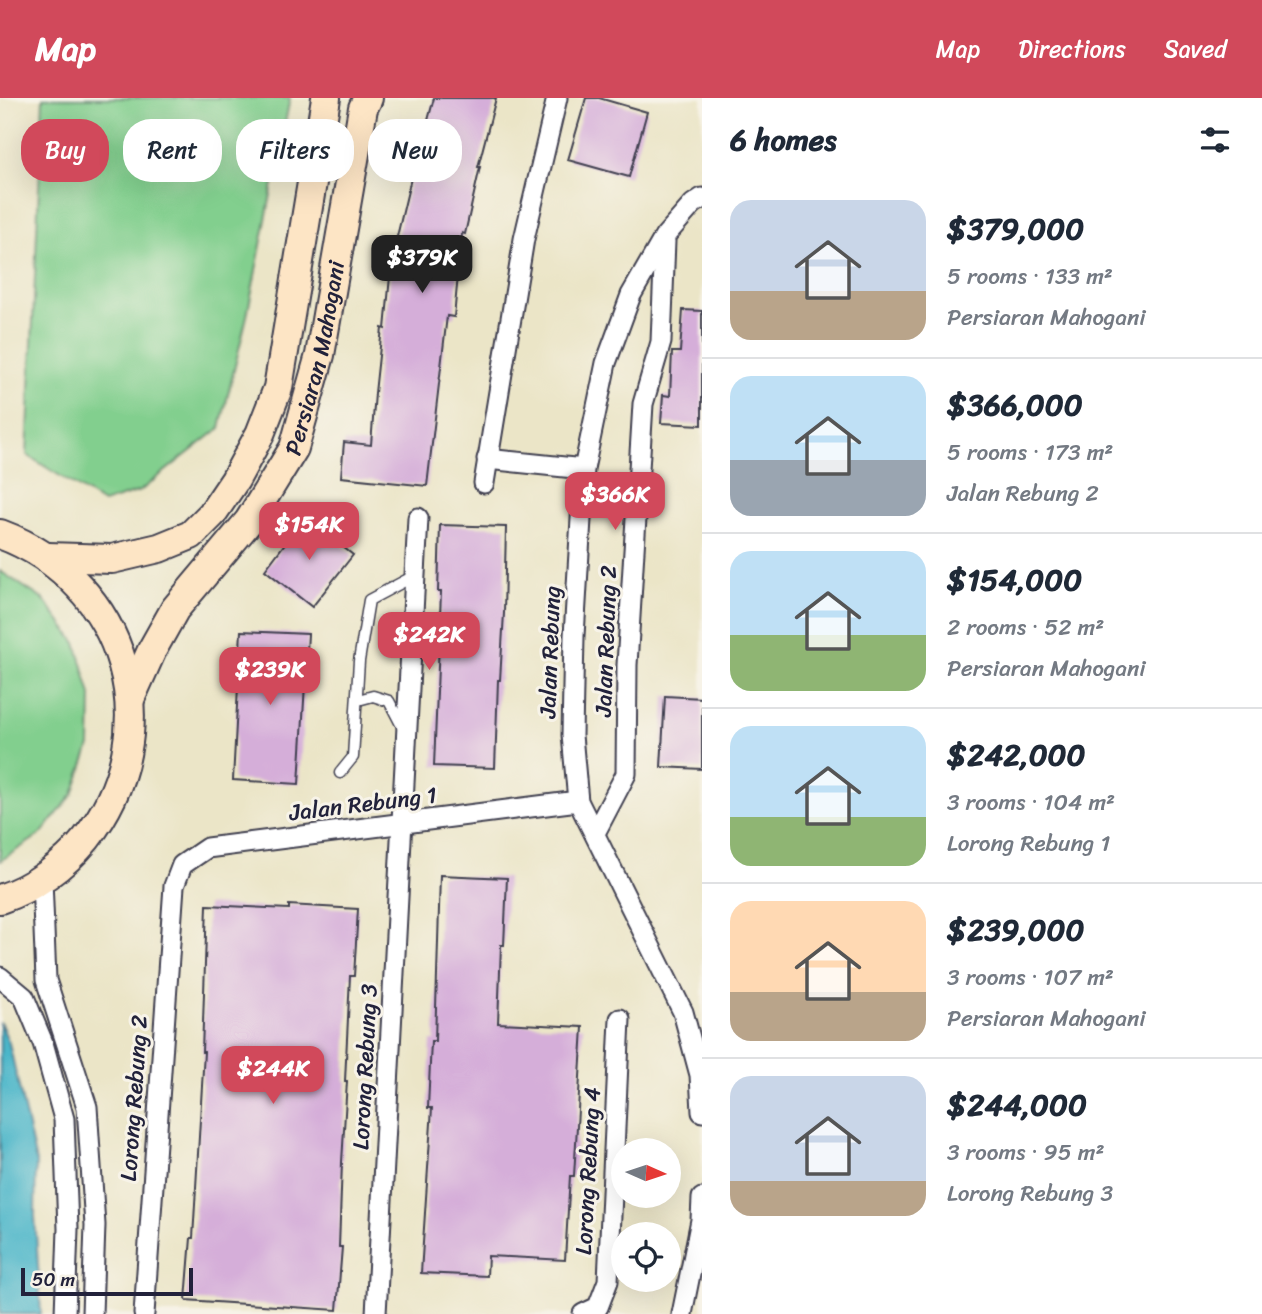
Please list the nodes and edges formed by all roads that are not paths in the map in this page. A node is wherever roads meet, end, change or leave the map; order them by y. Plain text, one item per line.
1 (326, 98) edge
2 (368, 98) edge
3 (557, 98) edge
4 (702, 198) edge
5 (665, 236) junction
6 (487, 459) junction
7 (584, 469) junction
8 (484, 483) dead end
9 (418, 518) dead end
10 (0, 534) edge
11 (48, 557) junction
12 (414, 576) junction
13 (130, 699) junction
14 (358, 700) junction
15 (406, 733) junction
16 (340, 773) dead end
17 (578, 801) junction
18 (403, 823) junction
19 (595, 833) junction
20 (42, 879) junction
21 (174, 886) joint
22 (0, 899) edge
23 (0, 977) edge
24 (620, 1019) dead end
25 (702, 1112) edge
26 (702, 1198) edge
27 (65, 1314) edge
28 (92, 1314) edge
29 (144, 1314) edge
30 (376, 1314) edge
31 (583, 1314) edge
32 (682, 1314) edge

1 - 11 main road, Persiaran Mahogani
2 - 13 main road, Persiaran Mahogani
3 - 6 street
4 - 5 street, Jalan Rebung
5 - 7 street, Jalan Rebung
5 - 19 street, Jalan Rebung 2
6 - 7 street
6 - 8 street
7 - 17 street, Jalan Rebung
9 - 12 street, Lorong Rebung 3
10 - 11 main road
11 - 13 main road
12 - 14 lane
12 - 15 street, Lorong Rebung 3
13 - 20 main road
14 - 15 lane
14 - 16 lane
15 - 18 street, Lorong Rebung 3
17 - 18 street, Jalan Rebung 1
17 - 19 street, Jalan Rebung
18 - 21 street, Jalan Rebung 1
18 - 30 street, Lorong Rebung 3
19 - 25 street, Jalan Rebung
20 - 22 main road
20 - 28 street
21 - 29 street, Lorong Rebung 2
23 - 27 street
24 - 31 street, Lorong Rebung 4
26 - 32 street

